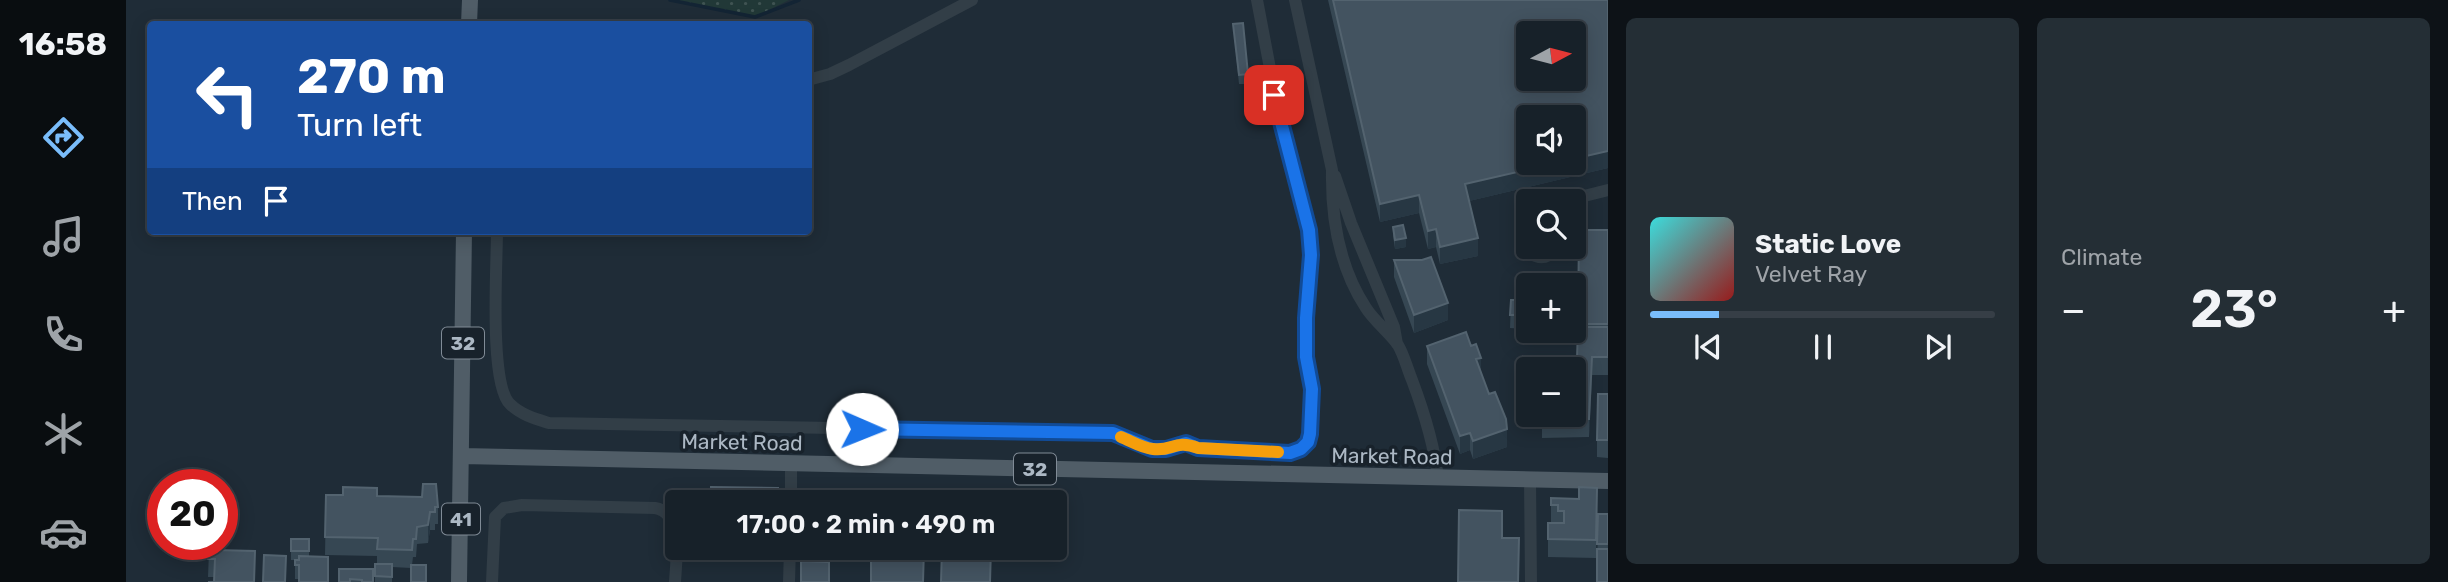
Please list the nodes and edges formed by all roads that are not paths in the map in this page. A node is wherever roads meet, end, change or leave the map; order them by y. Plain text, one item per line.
1 (470, 0) edge
2 (972, 0) edge
3 (1256, 0) edge
4 (1295, 0) edge
5 (469, 21) edge
6 (812, 79) edge
7 (1332, 170) junction
8 (1608, 190) edge
9 (1586, 196) edge
10 (464, 235) edge
11 (497, 235) edge
12 (1397, 344) junction
13 (462, 456) junction
14 (792, 465) junction
15 (1438, 478) junction
16 (1530, 480) junction
17 (1608, 481) edge
18 (791, 490) edge
19 (790, 560) edge
20 (459, 582) edge
21 (492, 582) edge
22 (675, 582) edge
23 (789, 582) edge
24 (1531, 582) edge

1 - 5 main road
2 - 6 street
3 - 11 street
4 - 7 street
7 - 12 street
7 - 12 street
8 - 9 street
10 - 13 main road, 32
12 - 15 street
13 - 14 main road, Market Road / 32
13 - 20 main road, 41
14 - 15 main road, Market Road / 32
14 - 18 street
15 - 16 main road, Market Road / 32
16 - 17 main road, Market Road / 32
16 - 24 street
19 - 23 street
21 - 22 street

